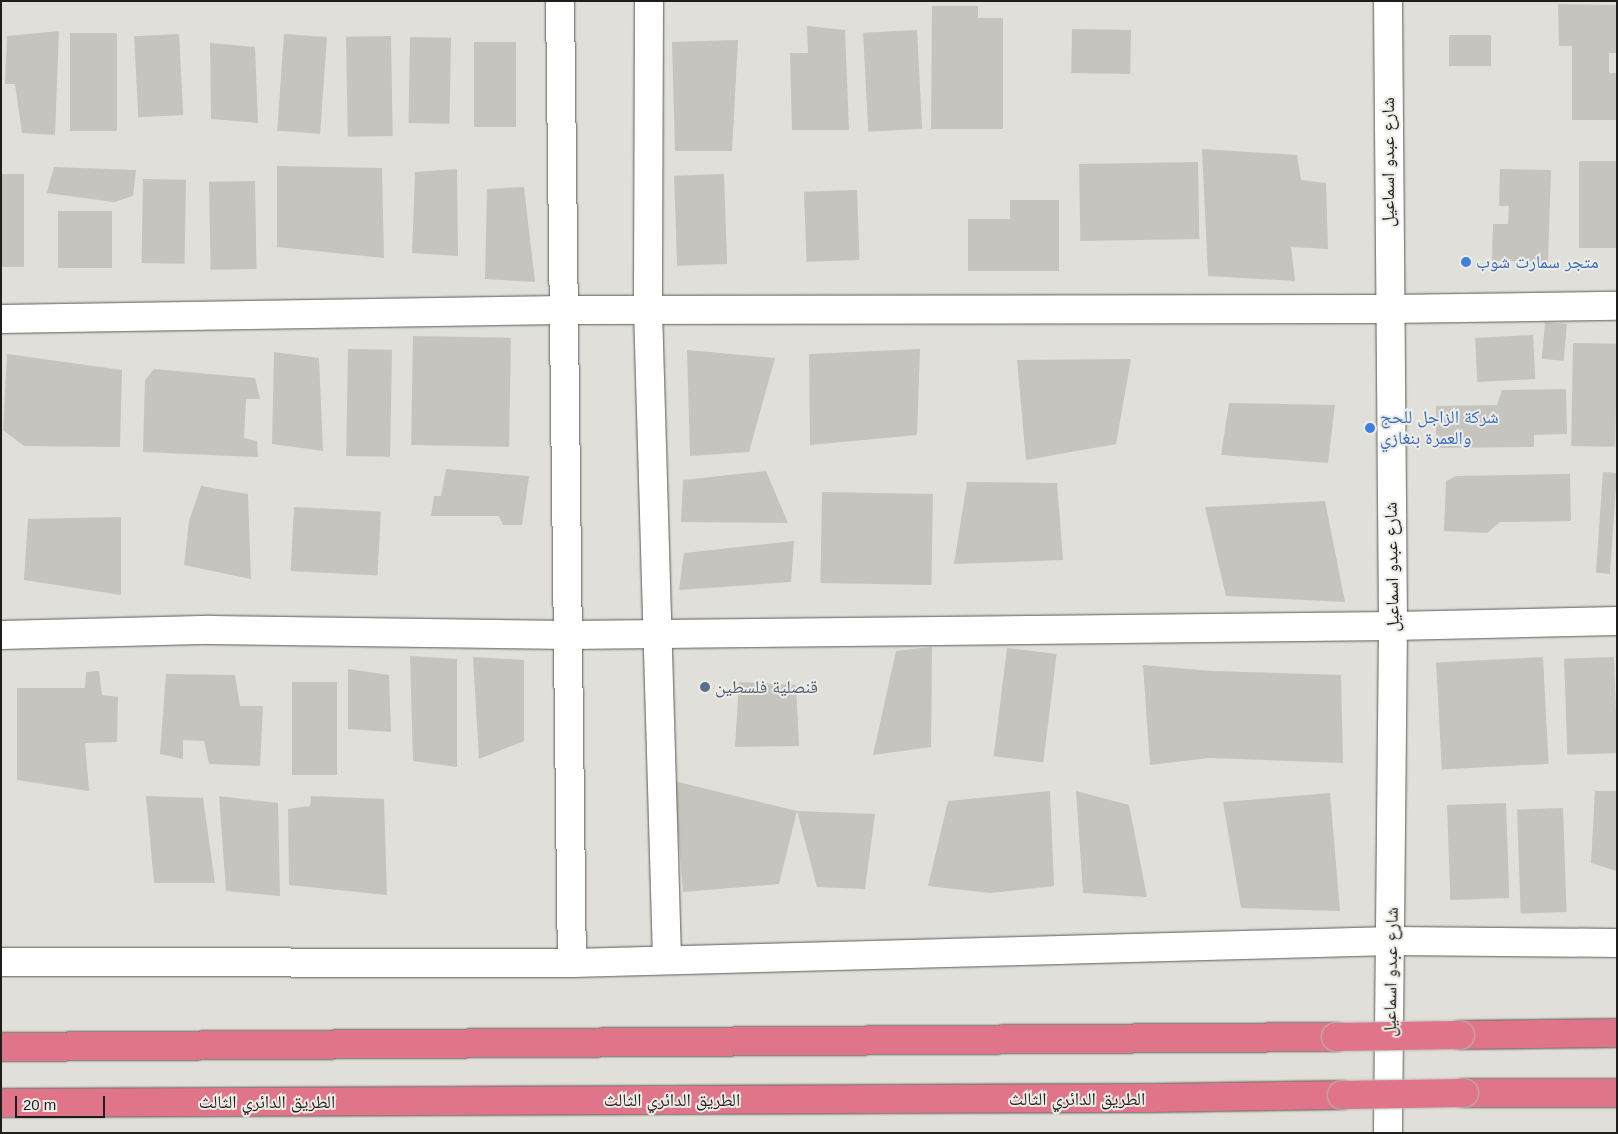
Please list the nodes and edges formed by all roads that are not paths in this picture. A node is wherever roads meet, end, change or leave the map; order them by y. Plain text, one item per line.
1 (560, 1) edge
2 (649, 1) edge
3 (1388, 1) edge
4 (1617, 306) edge
5 (1389, 309) junction
6 (563, 310) junction
7 (648, 310) junction
8 (1, 319) edge
9 (1617, 621) edge
10 (1393, 626) junction
11 (657, 633) junction
12 (1, 635) edge
13 (568, 636) junction
14 (1392, 941) junction
15 (1617, 943) edge
16 (667, 960) junction
17 (1, 962) edge
18 (572, 963) junction
19 (1617, 1033) edge
20 (1, 1047) edge
21 (1617, 1093) edge
22 (1, 1103) edge
23 (1388, 1133) edge

1 - 6 street
2 - 7 street
3 - 5 street, شارع عبدو اسماعيل
4 - 5 street
5 - 7 street
5 - 10 street, شارع عبدو اسماعيل
6 - 7 street
6 - 8 street
6 - 13 street
7 - 11 street
9 - 10 street
10 - 11 street
10 - 14 street, شارع عبدو اسماعيل
11 - 13 street
11 - 16 street
12 - 13 street
13 - 18 street
14 - 15 street
14 - 16 street
14 - 23 street, شارع عبدو اسماعيل
16 - 18 street
17 - 18 street
19 - 20 highway, bridge
21 - 22 highway, الطريق الدائري الثالث, bridge

